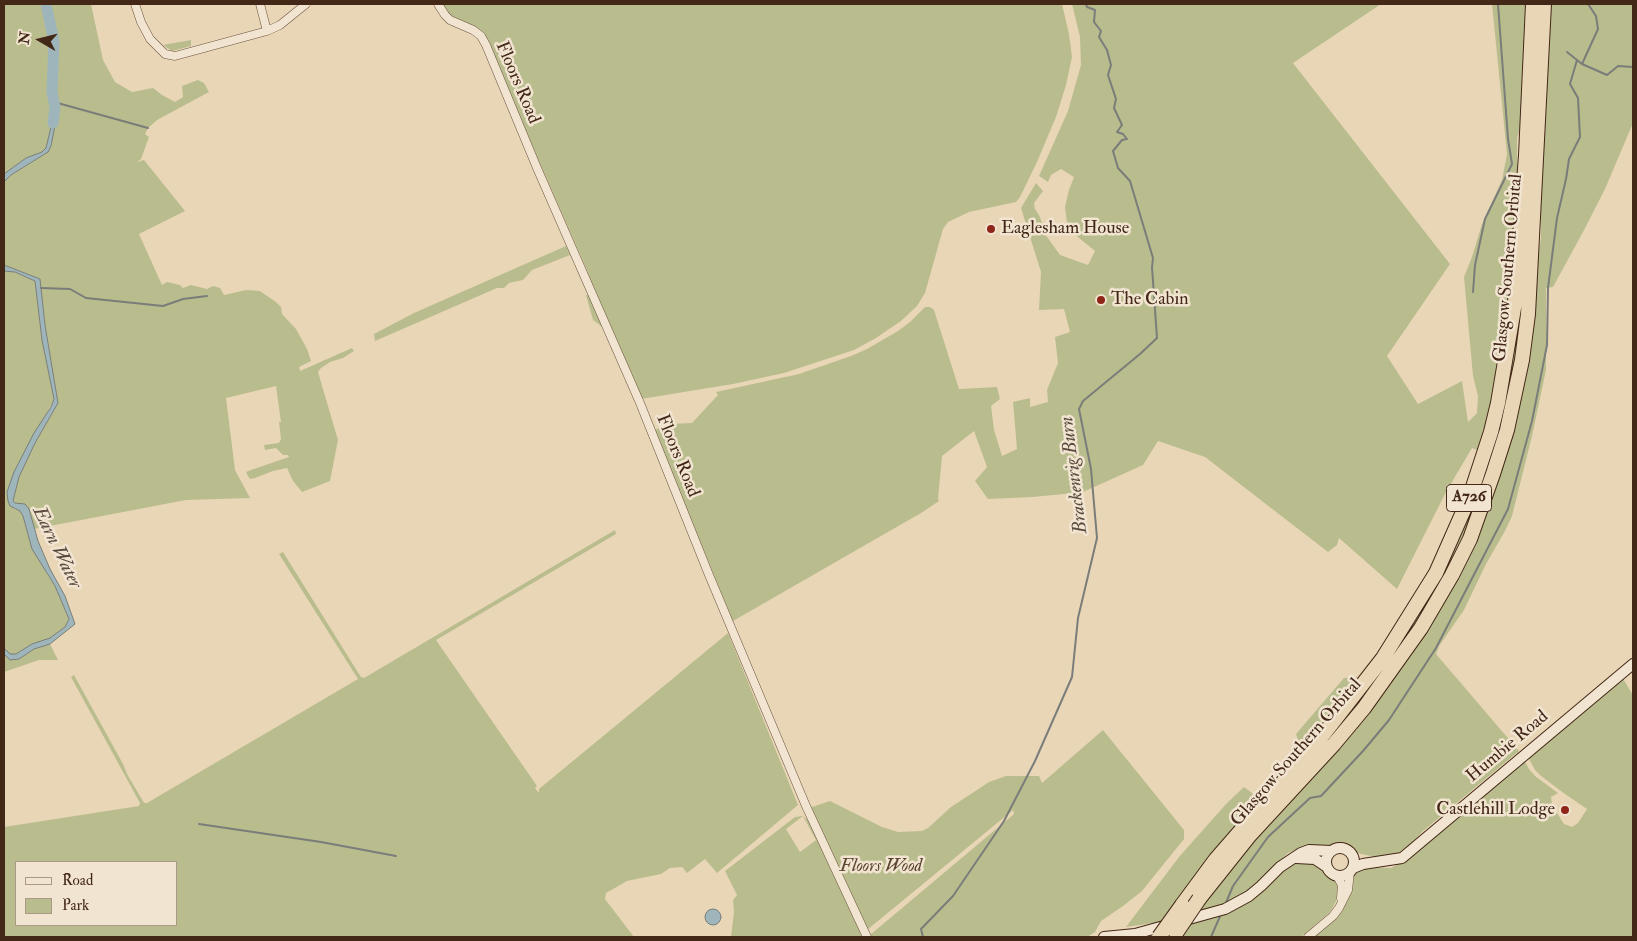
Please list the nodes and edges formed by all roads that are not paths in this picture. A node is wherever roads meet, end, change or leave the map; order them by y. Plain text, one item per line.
1 (135, 4) edge
2 (260, 4) edge
3 (306, 4) edge
4 (438, 4) edge
5 (1533, 4) edge
6 (1544, 4) edge
7 (267, 31) junction
8 (1633, 664) edge
9 (1331, 851) junction
10 (1352, 854) junction
11 (1292, 858) junction
12 (1376, 862) junction
13 (1327, 867) junction
14 (1352, 869) junction
15 (1337, 876) junction
16 (1339, 908) junction
17 (1174, 935) edge
18 (1132, 936) edge
19 (867, 937) edge
20 (1094, 937) edge
21 (1105, 937) edge
22 (1159, 937) edge
23 (1308, 937) edge

1 - 7 street
2 - 7 street
3 - 7 street
4 - 19 street, Floors Road
5 - 22 highway, Glasgow Southern Orbital / A726, bridge
6 - 17 highway, Glasgow Southern Orbital / A726, bridge
8 - 12 street, Humbie Road
9 - 10 street, Humbie Road
9 - 11 street, Humbie Road
9 - 13 street
10 - 12 street, Humbie Road
10 - 14 street
11 - 13 street
11 - 18 street, Humbie Road
12 - 14 street, Humbie Road
13 - 15 street
14 - 15 street, Humbie Road
14 - 16 street
15 - 16 street
16 - 23 street
18 - 21 street, Humbie Road
20 - 21 street, Humbie Road

